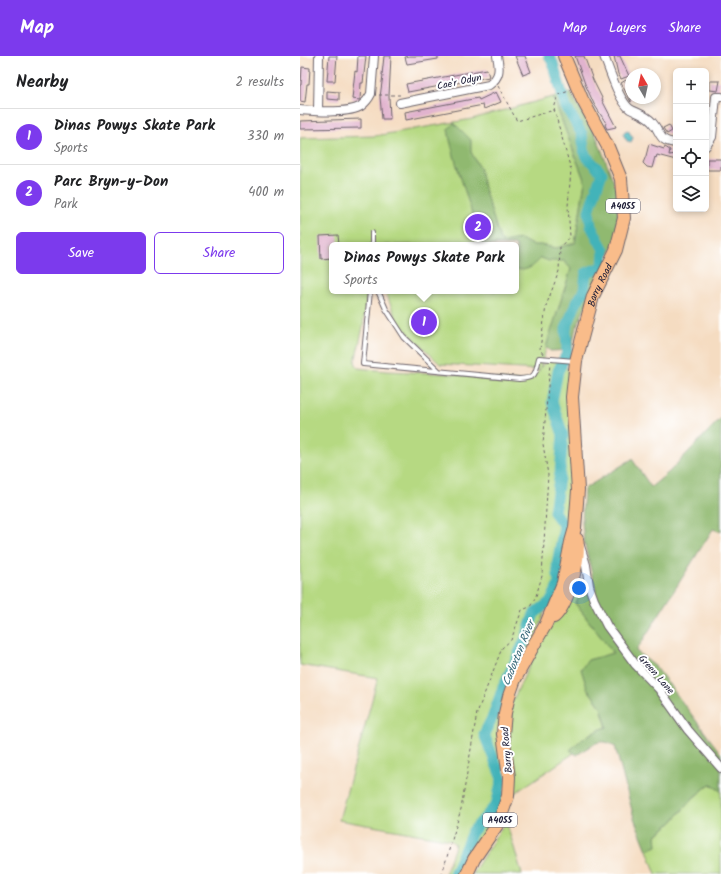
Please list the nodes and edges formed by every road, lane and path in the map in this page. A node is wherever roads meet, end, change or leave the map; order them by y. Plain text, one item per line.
1 (319, 56) edge
2 (374, 56) edge
3 (497, 56) edge
4 (564, 56) edge
5 (604, 56) edge
6 (495, 80) junction
7 (565, 92) dead end
8 (370, 95) junction
9 (721, 97) edge
10 (402, 102) joint
11 (300, 110) edge
12 (554, 110) junction
13 (318, 111) junction
14 (673, 142) edge
15 (709, 142) edge
16 (372, 233) dead end
17 (372, 242) edge
18 (370, 294) edge
19 (379, 294) edge
20 (549, 359) junction
21 (576, 361) junction
22 (439, 371) junction
23 (575, 528) junction
24 (576, 566) junction
25 (571, 586) junction
26 (589, 586) junction
27 (546, 624) junction
28 (721, 768) edge
29 (442, 874) edge
30 (467, 874) edge

1 - 13 street
2 - 8 street
3 - 6 street, Cae'r Odyn
4 - 21 main road, Barry Road / A4055
5 - 14 street
6 - 10 street, Cae'r Odyn
6 - 12 path
7 - 12 path
8 - 10 path
8 - 13 street
9 - 15 street
11 - 13 street
12 - 20 path
16 - 17 lane
18 - 22 lane
19 - 22 lane
20 - 21 lane
20 - 22 lane
20 - 29 path
21 - 23 main road, Barry Road / A4055
23 - 24 main road, Barry Road / A4055
23 - 24 main road, Barry Road / A4055
24 - 25 main road, Barry Road / A4055
24 - 26 street, Green Lane
24 - 27 main road, Barry Road / A4055
25 - 26 street
25 - 27 main road, Barry Road / A4055
26 - 28 street, Green Lane
27 - 30 main road, Barry Road / A4055

